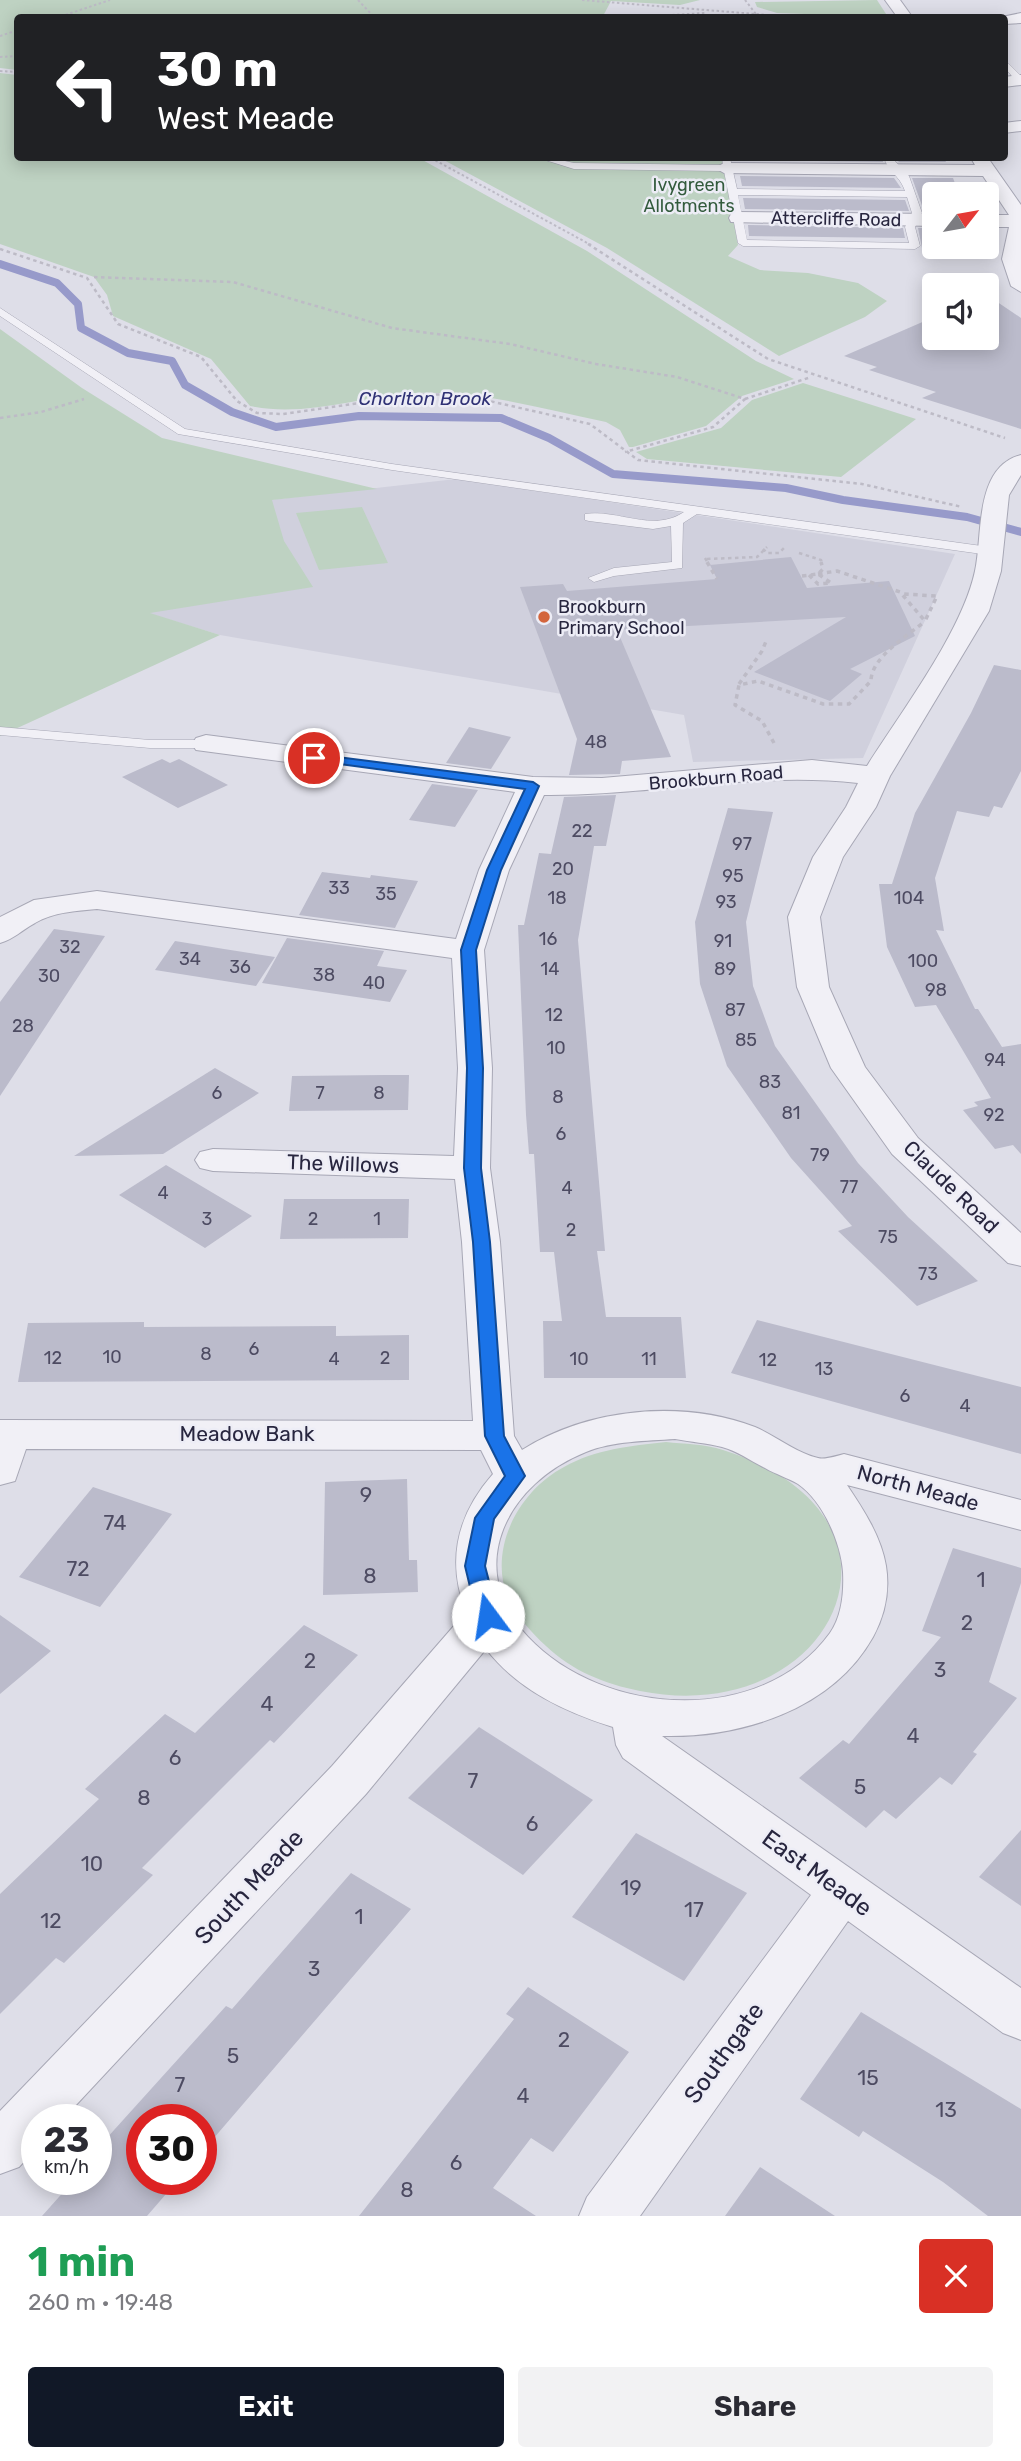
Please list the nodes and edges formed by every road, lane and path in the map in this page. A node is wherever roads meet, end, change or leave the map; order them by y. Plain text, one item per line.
1 (110, 0) edge
2 (358, 0) edge
3 (582, 0) edge
4 (745, 0) edge
5 (1015, 0) edge
6 (1021, 6) edge
7 (724, 12) junction
8 (69, 14) edge
9 (371, 14) edge
10 (690, 14) edge
11 (741, 14) edge
12 (756, 14) edge
13 (436, 161) edge
14 (555, 161) edge
15 (726, 164) edge
16 (892, 164) edge
17 (988, 171) edge
18 (1021, 183) edge
19 (733, 192) junction
20 (910, 194) junction
21 (738, 218) joint
22 (913, 220) junction
23 (922, 220) edge
24 (999, 221) edge
25 (1020, 221) edge
26 (0, 250) edge
27 (94, 277) dead end
28 (1021, 286) edge
29 (0, 311) edge
30 (812, 376) junction
31 (117, 389) junction
32 (746, 399) junction
33 (0, 418) edge
34 (1016, 451) edge
35 (623, 453) junction
36 (1021, 503) edge
37 (694, 510) junction
38 (589, 517) dead end
39 (677, 522) junction
40 (993, 523) junction
41 (762, 548) junction
42 (784, 548) junction
43 (707, 559) dead end
44 (818, 574) junction
45 (809, 575) junction
46 (802, 576) dead end
47 (594, 578) dead end
48 (903, 594) junction
49 (925, 621) junction
50 (767, 639) dead end
51 (739, 685) junction
52 (0, 731) edge
53 (206, 744) joint
54 (776, 746) dead end
55 (876, 776) junction
56 (533, 786) junction
57 (0, 933) edge
58 (468, 950) junction
59 (213, 1160) dead end
60 (472, 1168) junction
61 (1021, 1254) edge
62 (494, 1436) junction
63 (3, 1446) edge
64 (815, 1475) junction
65 (515, 1476) junction
66 (1021, 1515) edge
67 (488, 1616) junction
68 (634, 1715) junction
69 (842, 1891) junction
70 (1021, 2017) edge
71 (0, 2149) edge
72 (607, 2216) edge

1 - 8 path
2 - 9 path
3 - 7 path
4 - 12 path
5 - 6 street
7 - 10 path
7 - 11 path
13 - 30 path
14 - 15 lane
15 - 16 street
15 - 19 lane
16 - 17 street
16 - 20 lane
17 - 18 street
17 - 25 street
19 - 20 lane
19 - 21 lane
20 - 22 lane
21 - 22 street, Attercliffe Road
22 - 23 street, Attercliffe Road
24 - 25 street
25 - 28 street
26 - 35 path
27 - 32 path
29 - 31 lane
30 - 32 path
30 - 34 path
31 - 33 path
31 - 37 lane
32 - 35 path
34 - 40 street
35 - 40 path
36 - 40 street
37 - 39 lane
37 - 40 lane
38 - 39 lane
39 - 47 lane
40 - 55 street
41 - 42 path
41 - 42 path
41 - 43 path
42 - 44 path
44 - 45 path
44 - 45 path
44 - 48 path
45 - 46 path
48 - 49 path
48 - 49 path
49 - 51 path
50 - 51 path
51 - 54 path
52 - 53 lane
53 - 56 street, Brookburn Road
55 - 56 street, Brookburn Road
55 - 61 street, Claude Road
56 - 58 street
57 - 58 street
58 - 60 street
59 - 60 street, The Willows
60 - 62 street
62 - 63 street, Meadow Bank
62 - 65 street
64 - 65 street
64 - 66 street, North Meade
64 - 68 street
65 - 67 street
67 - 68 street
67 - 71 street, South Meade
68 - 69 street, East Meade
69 - 70 street, East Meade
69 - 72 street, Southgate

